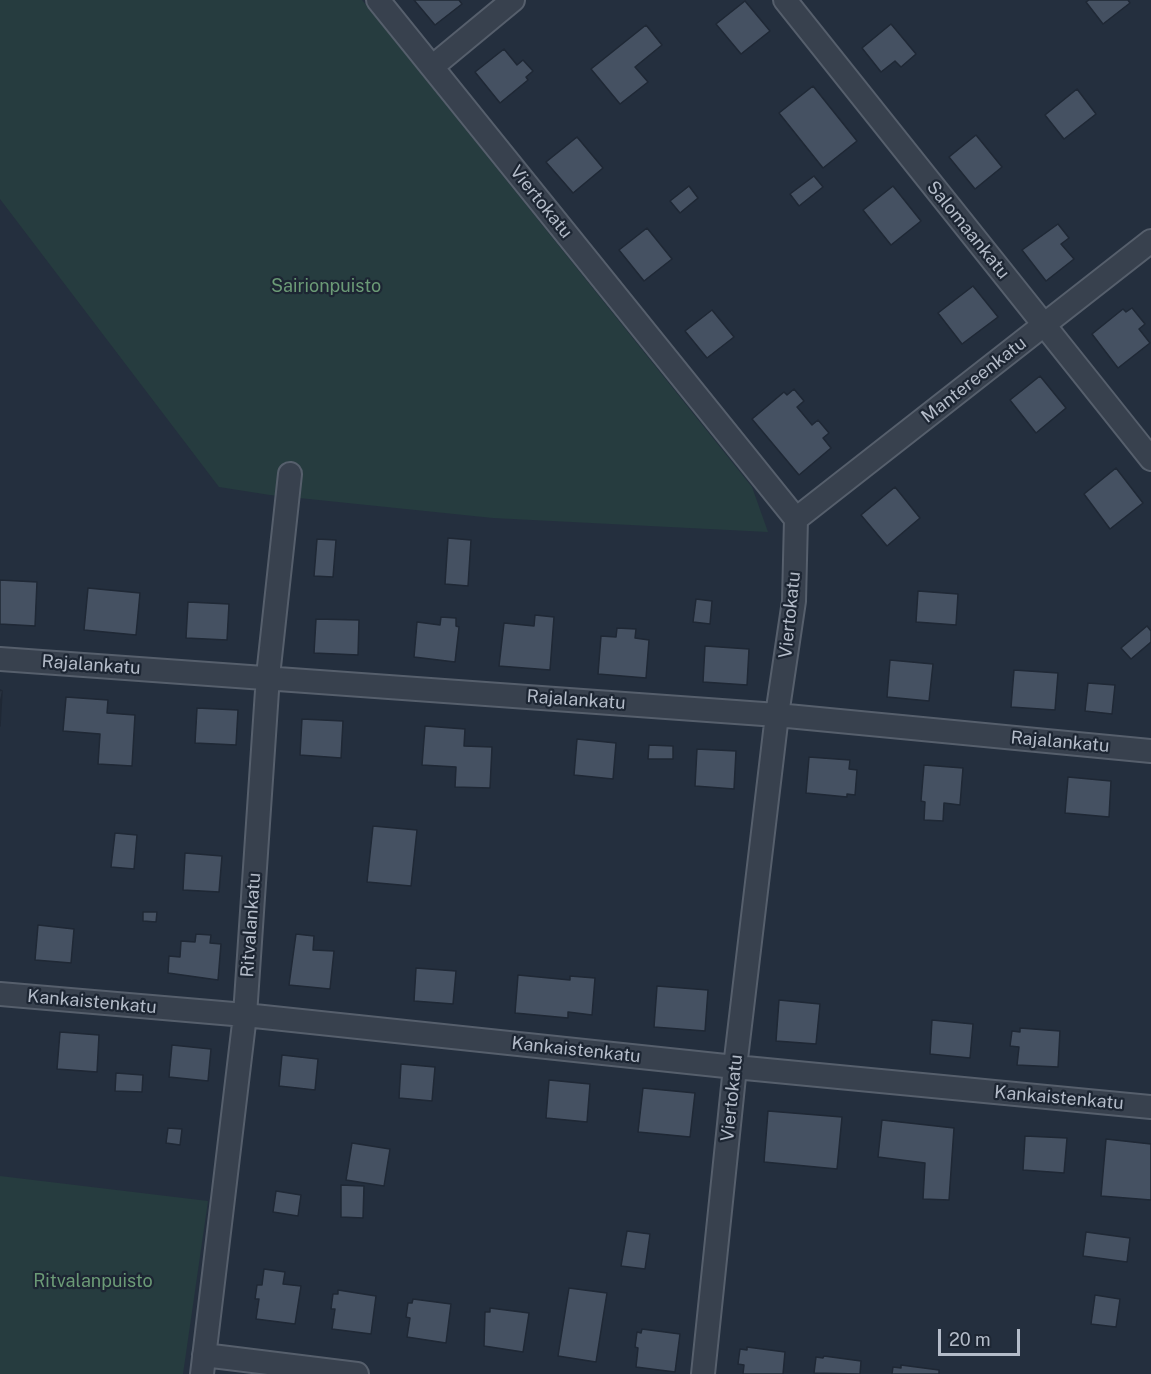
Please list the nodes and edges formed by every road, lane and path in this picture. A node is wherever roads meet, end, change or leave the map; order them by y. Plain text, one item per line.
1 (378, 0) edge
2 (513, 0) edge
3 (785, 0) edge
4 (432, 67) junction
5 (1151, 241) edge
6 (1044, 325) junction
7 (1151, 459) edge
8 (290, 474) dead end
9 (796, 519) junction
10 (0, 659) edge
11 (268, 676) junction
12 (777, 715) junction
13 (1151, 751) edge
14 (0, 994) edge
15 (245, 1015) junction
16 (735, 1067) junction
17 (1151, 1107) edge
18 (203, 1364) edge
19 (357, 1374) edge
20 (703, 1374) edge

1 - 4 street, Viertokatu
2 - 4 street
3 - 6 street, Salomaankatu
4 - 9 street, Viertokatu
5 - 6 street, Mantereenkatu
6 - 7 street, Salomaankatu
6 - 9 street, Mantereenkatu
8 - 11 street, Ritvalankatu
9 - 12 street, Viertokatu
10 - 11 street, Rajalankatu
11 - 12 street, Rajalankatu
11 - 15 street, Ritvalankatu
12 - 13 street, Rajalankatu
12 - 16 street, Viertokatu
14 - 15 street, Kankaistenkatu
15 - 16 street, Kankaistenkatu
15 - 18 street, Ritvalankatu
16 - 17 street, Kankaistenkatu
16 - 20 street, Viertokatu
18 - 19 street

